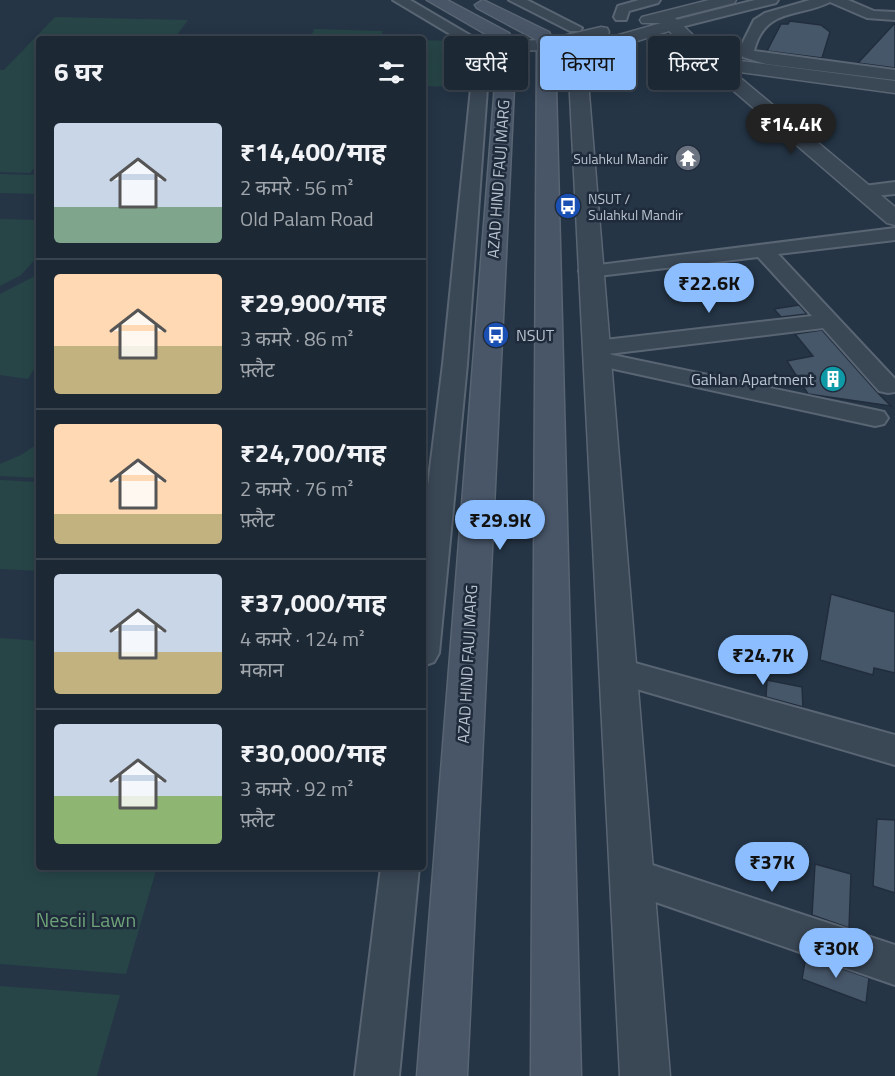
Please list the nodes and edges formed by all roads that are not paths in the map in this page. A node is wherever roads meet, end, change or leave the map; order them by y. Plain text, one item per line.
1 (400, 0) edge
2 (435, 0) edge
3 (473, 0) edge
4 (516, 0) edge
5 (653, 0) edge
6 (728, 0) edge
7 (771, 0) edge
8 (825, 0) edge
9 (836, 0) edge
10 (676, 14) edge
11 (894, 15) edge
12 (621, 17) junction
13 (575, 28) junction
14 (482, 36) edge
15 (488, 36) edge
16 (556, 36) edge
17 (568, 36) edge
18 (692, 36) edge
19 (540, 39) edge
20 (740, 67) edge
21 (895, 75) edge
22 (740, 87) edge
23 (895, 87) edge
24 (492, 90) edge
25 (495, 90) edge
26 (545, 90) edge
27 (895, 188) edge
28 (863, 191) junction
29 (895, 218) edge
30 (895, 234) edge
31 (763, 250) junction
32 (590, 271) junction
33 (828, 321) junction
34 (596, 353) junction
35 (888, 386) dead end
36 (875, 418) dead end
37 (426, 624) edge
38 (617, 671) junction
39 (895, 750) edge
40 (400, 870) edge
41 (631, 876) junction
42 (895, 965) edge
43 (377, 1076) edge
44 (442, 1076) edge
45 (556, 1076) edge
46 (645, 1076) edge

1 - 14 street
2 - 15 main road
3 - 19 main road
4 - 13 street
5 - 12 street
6 - 10 street
7 - 10 street
8 - 21 street
9 - 11 street
10 - 12 street
10 - 17 street
10 - 18 street
10 - 32 street
12 - 13 street
13 - 16 street
20 - 23 street
22 - 28 street
24 - 37 street
25 - 44 main road, AZAD HIND FAUJ MARG
26 - 45 main road
27 - 28 street
28 - 29 street
30 - 31 street
31 - 32 street
31 - 33 street
32 - 34 street
33 - 34 street
33 - 35 street
34 - 36 street
34 - 38 street
38 - 39 street
38 - 41 street
40 - 43 street
41 - 42 street
41 - 46 street

